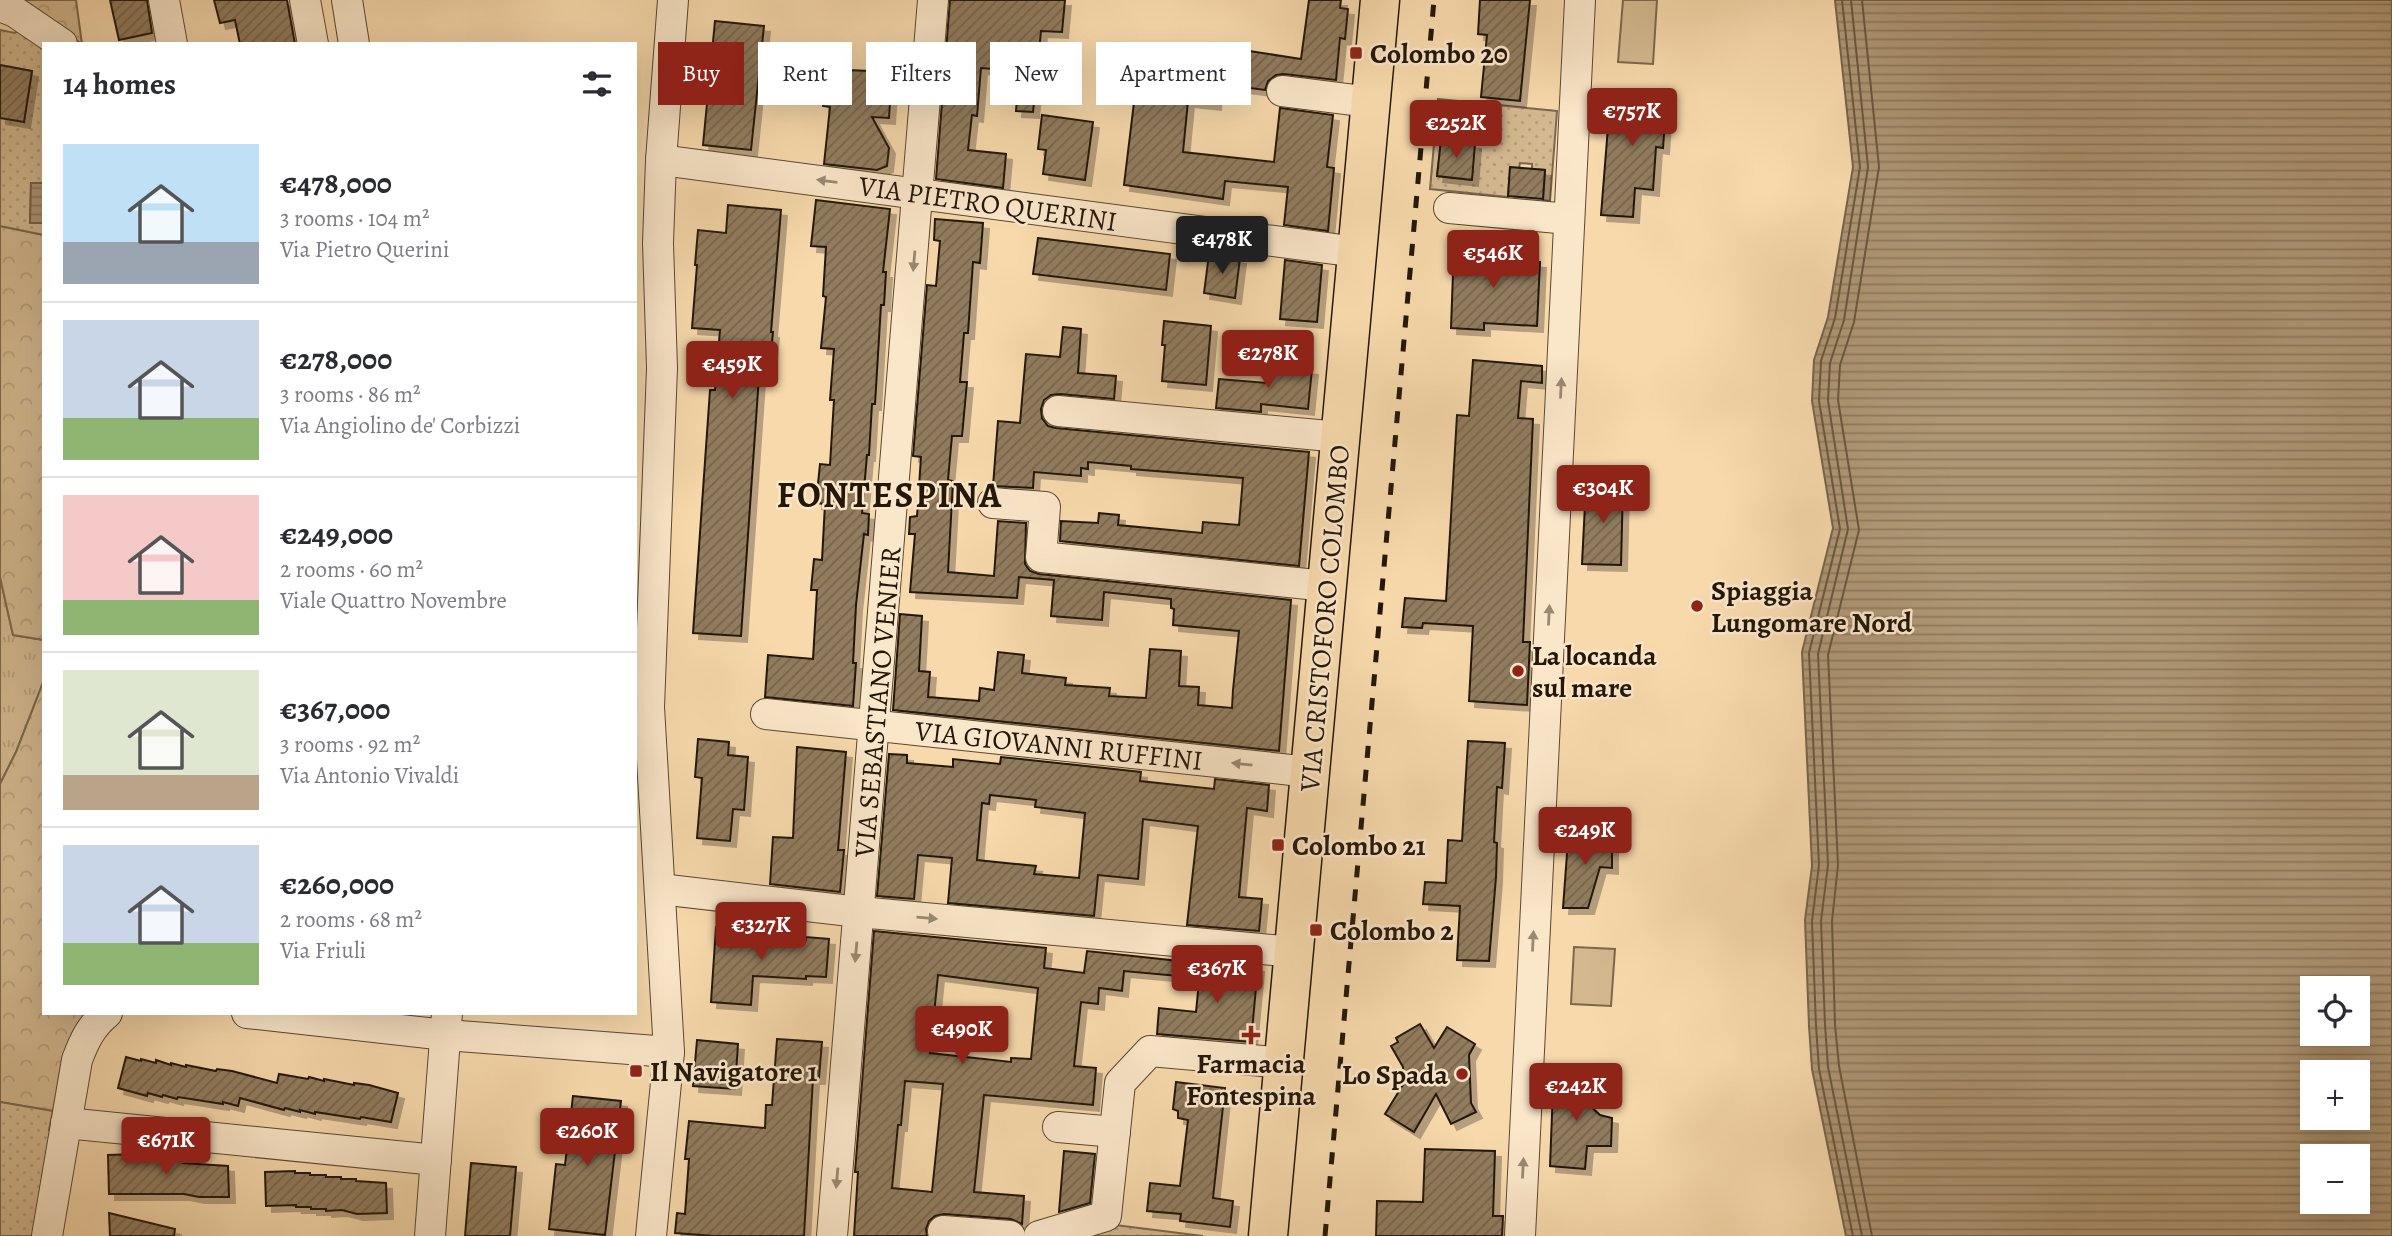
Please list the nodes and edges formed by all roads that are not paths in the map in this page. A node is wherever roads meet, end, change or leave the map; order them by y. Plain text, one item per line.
1 (164, 0) edge
2 (305, 0) edge
3 (347, 0) edge
4 (673, 0) edge
5 (933, 0) edge
6 (1380, 0) edge
7 (1580, 0) edge
8 (0, 6) edge
9 (59, 42) edge
10 (172, 42) edge
11 (313, 42) edge
12 (354, 42) edge
13 (1282, 91) dead end
14 (1370, 102) junction
15 (661, 160) junction
16 (919, 193) junction
17 (1449, 208) dead end
18 (1569, 219) junction
19 (1357, 252) junction
20 (1058, 411) dead end
21 (1340, 437) junction
22 (993, 503) dead end
23 (1327, 586) junction
24 (766, 715) dead end
25 (875, 726) junction
26 (1310, 772) junction
27 (660, 889) junction
28 (859, 912) junction
29 (1294, 952) junction
30 (104, 1015) edge
31 (283, 1015) edge
32 (446, 1024) edge
33 (669, 1052) junction
34 (1283, 1063) junction
35 (66, 1123) junction
36 (1058, 1127) dead end
37 (1115, 1132) junction
38 (436, 1160) junction
39 (943, 1231) dead end
40 (47, 1236) edge
41 (430, 1236) edge
42 (651, 1236) edge
43 (832, 1236) edge
44 (1010, 1236) edge
45 (1039, 1236) edge
46 (1268, 1236) edge
47 (1520, 1236) edge

1 - 10 street
2 - 11 street
3 - 12 street
4 - 15 street
5 - 16 street, VIA SEBASTIANO VENIER
6 - 14 main road, VIA CRISTOFORO COLOMBO
7 - 18 street
8 - 9 street
13 - 14 street
14 - 19 main road, VIA CRISTOFORO COLOMBO
16 -> 15 street, VIA PIETRO QUERINI
15 - 27 street
16 - 19 street, VIA PIETRO QUERINI
16 -> 25 street, VIA SEBASTIANO VENIER
17 - 18 street
47 -> 18 street
19 - 21 main road, VIA CRISTOFORO COLOMBO
20 - 21 street
21 - 23 main road, VIA CRISTOFORO COLOMBO
22 - 23 street
23 - 26 main road, VIA CRISTOFORO COLOMBO
24 - 25 street, VIA GIOVANNI RUFFINI
26 -> 25 street, VIA GIOVANNI RUFFINI
25 - 28 street, VIA SEBASTIANO VENIER
26 - 29 main road, VIA CRISTOFORO COLOMBO
27 - 28 street
27 - 33 street
28 -> 29 street
28 -> 43 street, VIA SEBASTIANO VENIER
29 - 34 main road, VIA CRISTOFORO COLOMBO
30 - 35 street
31 - 32 street
32 - 33 street
32 - 38 street
33 - 42 street
34 - 37 street
34 - 46 main road, VIA CRISTOFORO COLOMBO
35 - 38 street
35 - 40 street
36 - 37 street
37 - 45 street
38 - 41 street
39 - 44 street

